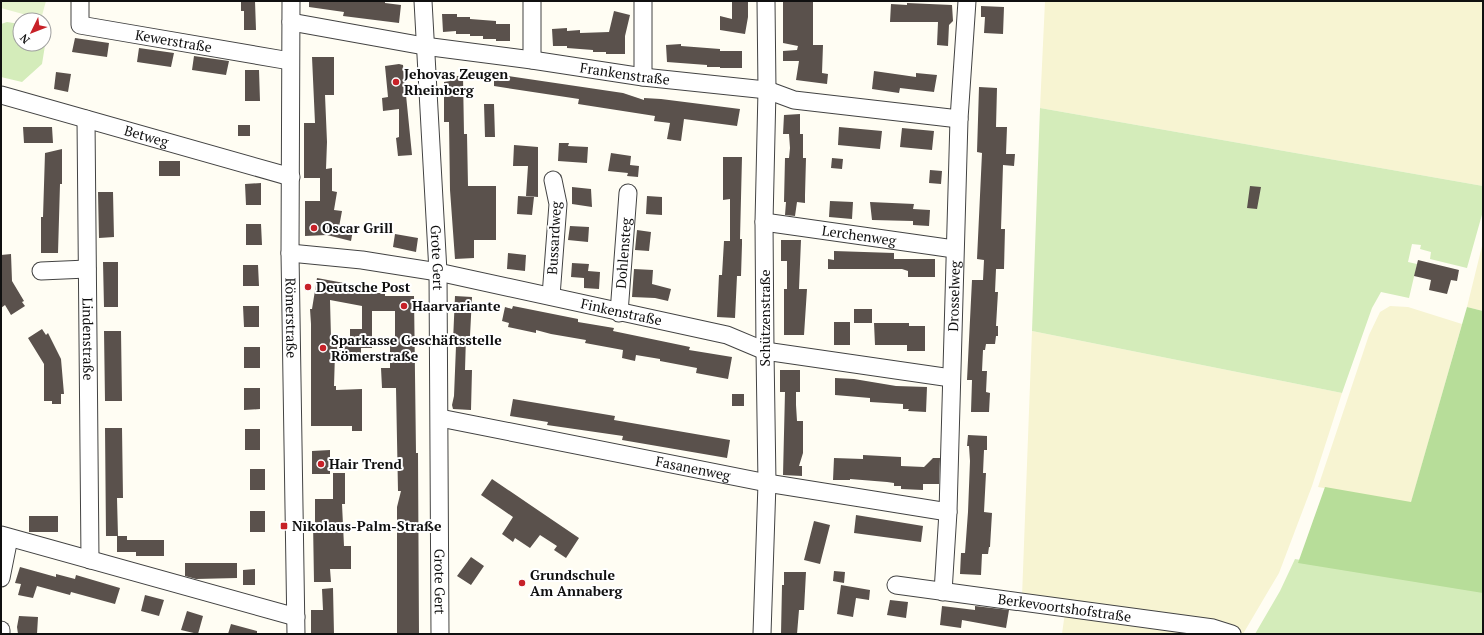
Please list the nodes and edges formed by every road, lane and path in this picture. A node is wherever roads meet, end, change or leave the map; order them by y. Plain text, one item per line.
1 (80, 1) edge
2 (291, 1) edge
3 (423, 1) edge
4 (532, 1) edge
5 (643, 1) edge
6 (766, 1) edge
7 (967, 1) edge
8 (291, 22) junction
9 (424, 46) junction
10 (532, 60) junction
11 (290, 61) junction
12 (643, 77) junction
13 (767, 90) junction
14 (1, 95) edge
15 (86, 119) junction
16 (958, 119) junction
17 (291, 177) junction
18 (553, 180) dead end
19 (628, 193) dead end
20 (764, 222) junction
21 (954, 249) junction
22 (290, 253) junction
23 (87, 269) junction
24 (41, 271) dead end
25 (438, 272) junction
26 (551, 296) junction
27 (619, 313) junction
28 (765, 351) junction
29 (951, 378) junction
30 (440, 418) junction
31 (767, 483) junction
32 (948, 512) junction
33 (5, 537) edge
34 (90, 560) junction
35 (1, 578) edge
36 (896, 585) dead end
37 (943, 592) junction
38 (296, 617) junction
39 (1, 630) edge
40 (1, 634) edge
41 (296, 634) edge
42 (440, 634) edge
43 (762, 634) edge
44 (1232, 634) edge

1 - 11 street, Kewerstraße
2 - 8 street, Römerstraße
3 - 9 street, Grote Gert
4 - 10 street
5 - 12 street
6 - 13 street, Schützenstraße
7 - 16 street, Drosselweg
8 - 9 street, Frankenstraße
8 - 11 street, Römerstraße
9 - 10 street, Frankenstraße
9 - 25 street, Grote Gert
10 - 12 street, Frankenstraße
11 - 17 street, Römerstraße
12 - 13 street, Frankenstraße
13 - 16 street, Frankenstraße
13 - 20 street, Schützenstraße
14 - 15 street, Betweg
15 - 17 street, Betweg
15 - 23 street, Lindenstraße
16 - 21 street, Drosselweg
17 - 22 street, Römerstraße
18 - 26 street, Bussardweg
19 - 27 street, Dohlensteg
20 - 21 street, Lerchenweg
20 - 28 street, Schützenstraße
21 - 29 street, Drosselweg
22 - 25 street, Finkenstraße
22 - 38 street, Römerstraße
23 - 24 street
23 - 34 street, Lindenstraße
25 - 26 street, Finkenstraße
25 - 30 street, Grote Gert
26 - 27 street, Finkenstraße
27 - 28 street, Finkenstraße
28 - 29 street, Finkenstraße
28 - 31 street, Schützenstraße
29 - 32 street, Drosselweg
30 - 31 street, Fasanenweg
30 - 42 street, Grote Gert
31 - 32 street, Fasanenweg
31 - 43 street, Schützenstraße
32 - 37 street, Drosselweg
33 - 34 street
33 - 35 street
34 - 38 street
36 - 37 street, Berkevoortshofstraße
37 - 44 street, Berkevoortshofstraße
38 - 41 street, Römerstraße
39 - 40 street

